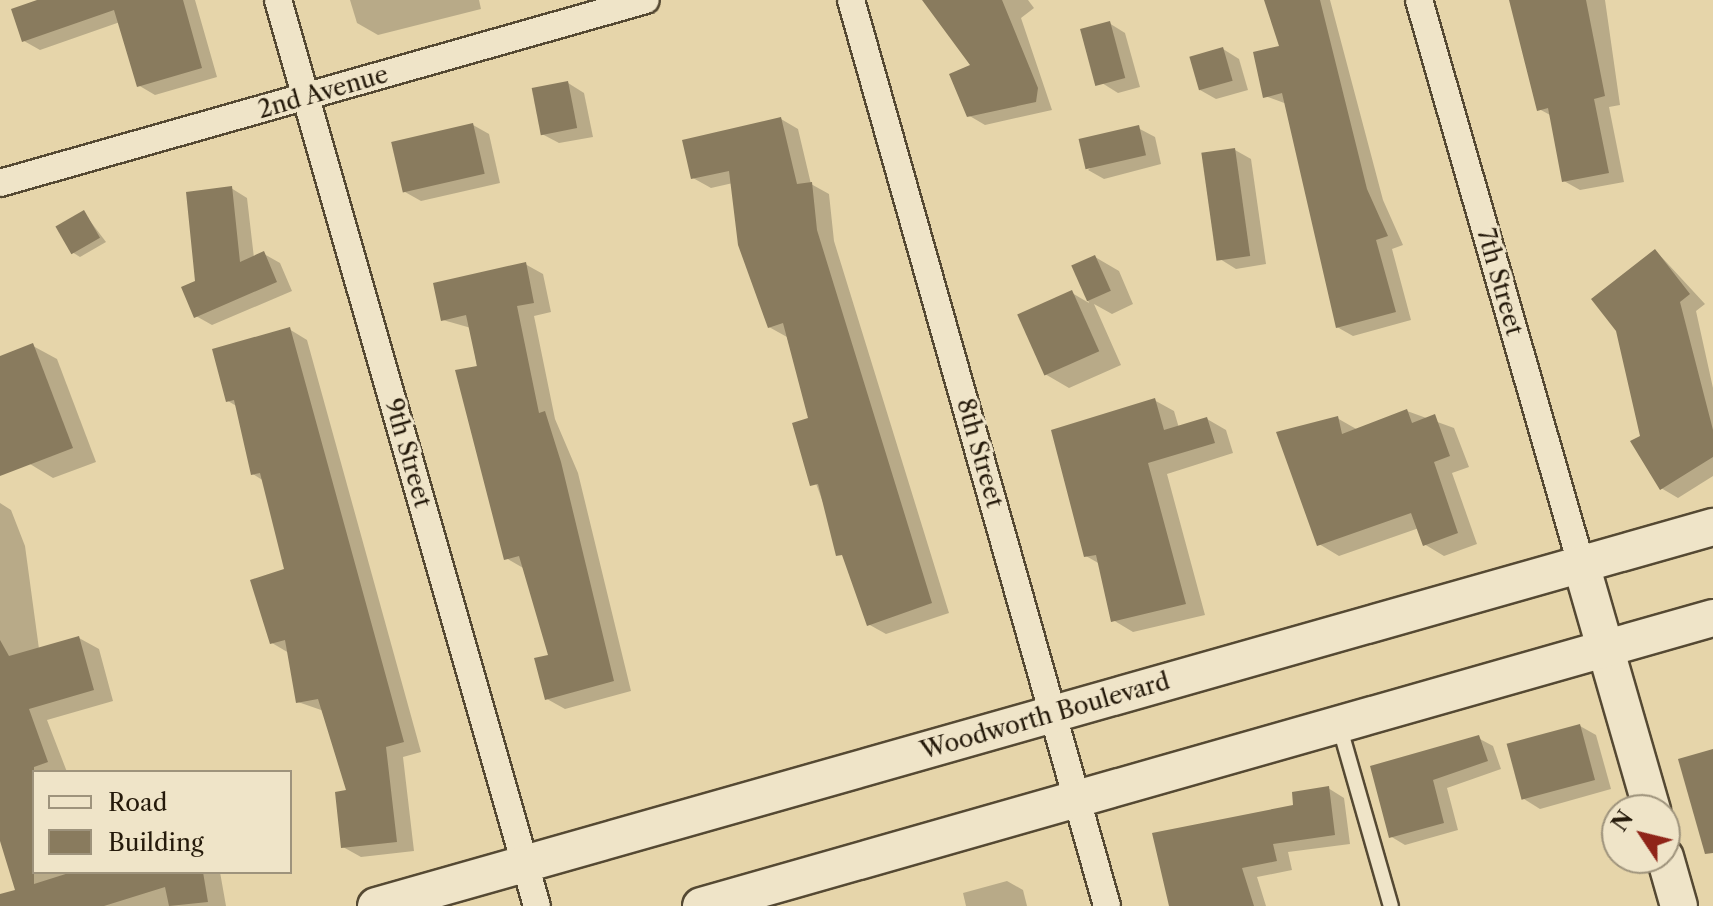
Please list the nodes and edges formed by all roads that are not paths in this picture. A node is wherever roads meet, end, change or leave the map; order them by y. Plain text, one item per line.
1 (278, 0) edge
2 (646, 0) edge
3 (851, 0) edge
4 (1419, 0) edge
5 (306, 96) junction
6 (0, 183) edge
7 (1713, 527) edge
8 (1581, 564) junction
9 (1713, 618) edge
10 (1606, 649) junction
11 (1054, 713) junction
12 (1339, 725) junction
13 (1647, 794) edge
14 (1076, 799) junction
15 (525, 863) junction
16 (1670, 874) edge
17 (376, 906) edge
18 (537, 906) edge
19 (701, 906) edge
20 (1107, 906) edge
21 (1391, 906) edge
22 (1679, 906) edge

1 - 5 street, 9th Street
2 - 5 street, 2nd Avenue
3 - 11 street, 8th Street
4 - 8 street, 7th Street
5 - 6 street, 2nd Avenue
5 - 15 street, 9th Street
7 - 8 main road, Woodworth Boulevard
8 - 10 main road
8 - 11 main road, Woodworth Boulevard
9 - 10 main road
10 - 12 main road
10 - 13 main road
11 - 14 street, 8th Street
11 - 15 main road, Woodworth Boulevard
12 - 14 main road
12 - 21 lane
14 - 19 main road
14 - 20 street, 8th Street
15 - 17 main road, Woodworth Boulevard
15 - 18 street, 9th Street
16 - 22 main road

